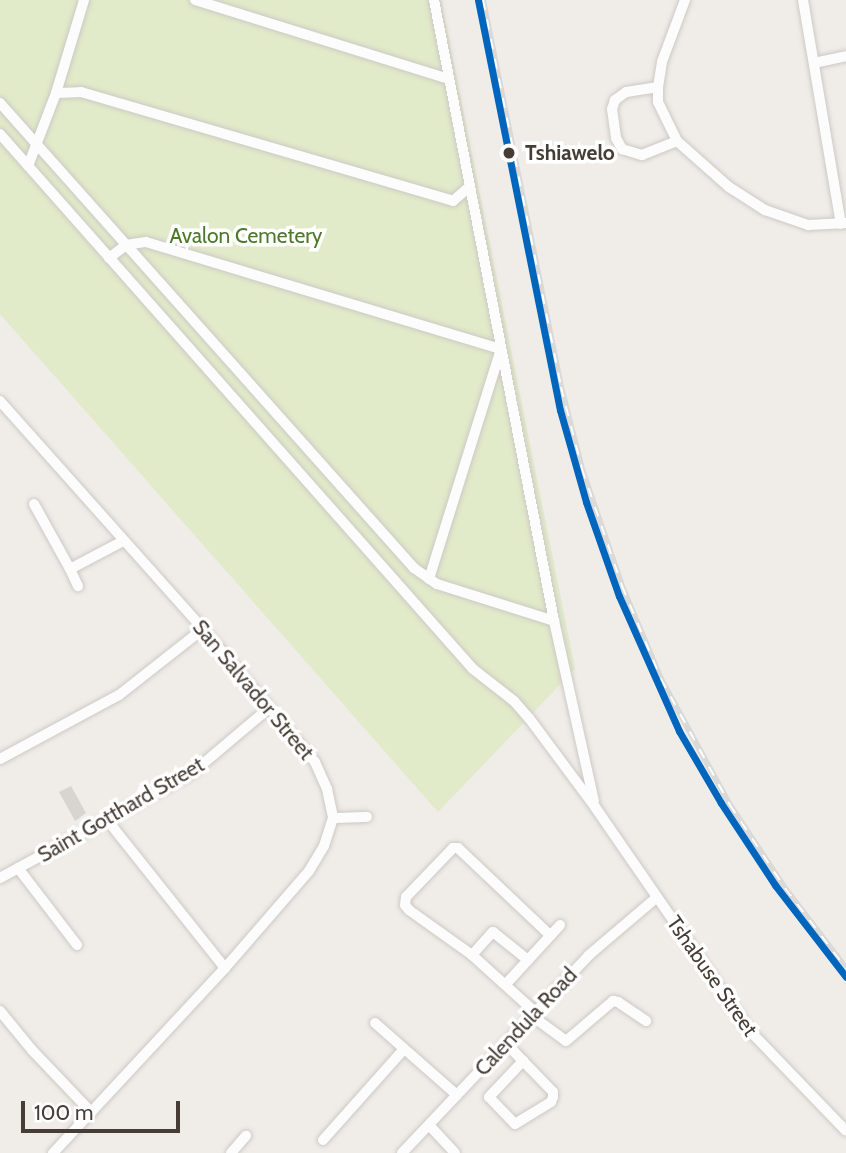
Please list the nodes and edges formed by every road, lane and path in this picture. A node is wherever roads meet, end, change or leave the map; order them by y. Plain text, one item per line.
1 (84, 0) edge
2 (195, 0) edge
3 (435, 0) edge
4 (685, 0) edge
5 (803, 0) edge
6 (846, 56) edge
7 (814, 63) junction
8 (448, 79) junction
9 (658, 87) junction
10 (56, 93) junction
11 (0, 103) edge
12 (0, 134) edge
13 (677, 141) junction
14 (36, 143) junction
15 (28, 166) junction
16 (468, 188) junction
17 (844, 224) edge
18 (127, 245) junction
19 (109, 258) junction
20 (501, 349) junction
21 (0, 401) edge
22 (34, 504) dead end
23 (123, 541) junction
24 (70, 569) junction
25 (429, 579) junction
26 (78, 586) dead end
27 (554, 621) junction
28 (203, 629) junction
29 (269, 708) junction
30 (0, 759) edge
31 (595, 807) junction
32 (367, 817) dead end
33 (333, 818) junction
34 (108, 821) junction
35 (18, 868) junction
36 (0, 878) edge
37 (656, 898) junction
38 (561, 925) dead end
39 (551, 935) junction
40 (77, 945) dead end
41 (472, 956) junction
42 (528, 960) junction
43 (225, 968) junction
44 (506, 984) junction
45 (0, 1011) edge
46 (533, 1014) junction
47 (646, 1021) dead end
48 (374, 1023) dead end
49 (506, 1043) junction
50 (404, 1049) junction
51 (523, 1061) junction
52 (457, 1095) junction
53 (91, 1112) junction
54 (429, 1125) junction
55 (846, 1131) edge
56 (246, 1136) dead end
57 (323, 1140) dead end
58 (53, 1153) edge
59 (231, 1153) edge
60 (402, 1153) edge
61 (455, 1153) edge

1 - 10 street
2 - 8 street
3 - 8 street
4 - 9 street
5 - 7 street
6 - 7 street
7 - 17 street
8 - 16 street
9 - 13 street
9 - 13 street
10 - 14 street
10 - 16 street
11 - 14 street
12 - 15 street, Tshabuse Street
13 - 17 street
14 - 15 street
14 - 18 street
15 - 19 street, Tshabuse Street
16 - 20 street
18 - 19 street
18 - 20 street
18 - 25 street
19 - 31 street, Tshabuse Street
20 - 25 street
20 - 27 street
21 - 23 street, San Salvador Street
22 - 24 street
23 - 24 street
23 - 28 street, San Salvador Street
24 - 26 street
25 - 27 street
27 - 31 street
28 - 29 street, San Salvador Street
28 - 30 street
29 - 33 street, San Salvador Street
29 - 34 street, Saint Gotthard Street
31 - 37 street, Tshabuse Street
32 - 33 street
33 - 43 street
34 - 35 street, Saint Gotthard Street
34 - 43 street
35 - 36 street, Saint Gotthard Street
35 - 40 street
37 - 46 street, Calendula Road
37 - 55 street, Tshabuse Street
38 - 39 street
39 - 41 street
39 - 42 street
41 - 42 street
41 - 44 street
42 - 44 street
43 - 53 street
44 - 46 street
45 - 53 street
46 - 47 street
46 - 49 street, Calendula Road
48 - 50 street
49 - 51 street
49 - 52 street, Calendula Road
50 - 52 street
50 - 57 street
51 - 51 street
52 - 54 street, Calendula Road
53 - 58 street
54 - 60 street, Calendula Road
54 - 61 street
56 - 59 street

